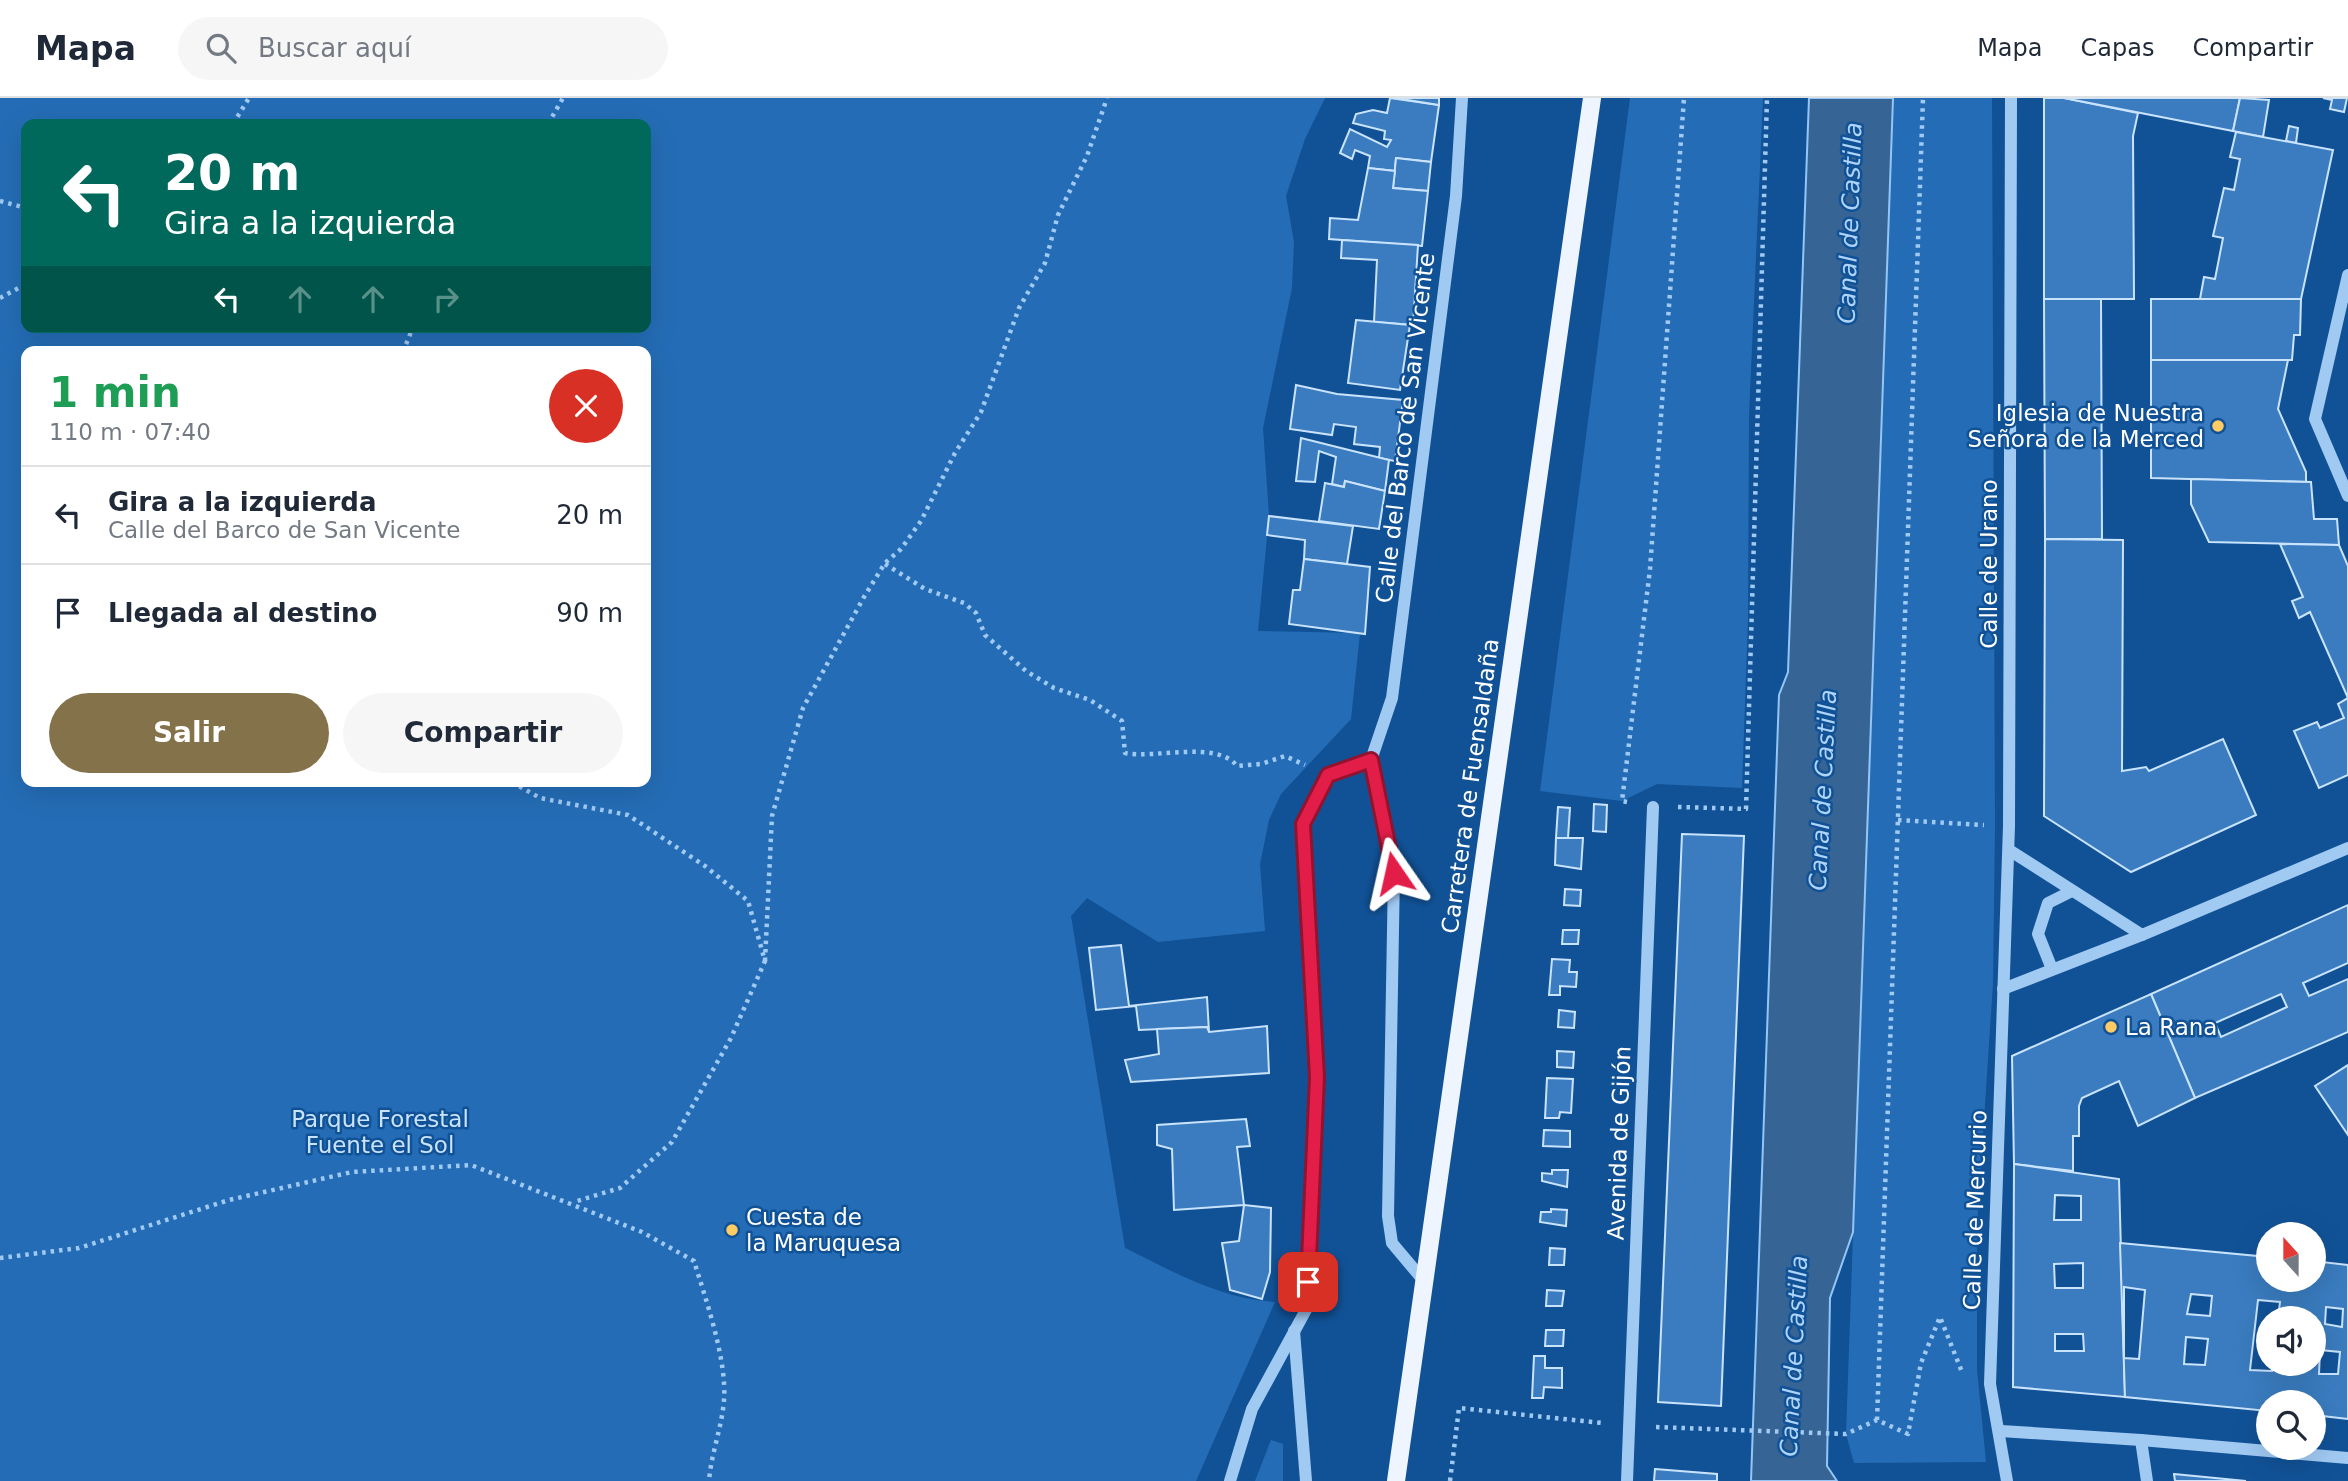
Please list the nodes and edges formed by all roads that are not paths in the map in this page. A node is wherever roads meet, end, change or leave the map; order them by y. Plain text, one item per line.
1 (1462, 98) edge
2 (1592, 98) edge
3 (2011, 98) edge
4 (2348, 275) edge
5 (2348, 496) edge
6 (1371, 760) junction
7 (1653, 807) road end
8 (2348, 848) edge
9 (2009, 850) junction
10 (2070, 892) junction
11 (2141, 935) junction
12 (2052, 969) junction
13 (2003, 989) junction
14 (1424, 1281) junction
15 (1293, 1331) junction
16 (2001, 1431) junction
17 (2141, 1440) junction
18 (2348, 1458) edge
19 (1230, 1481) edge
20 (1306, 1481) edge
21 (1396, 1481) edge
22 (1627, 1481) edge
23 (2007, 1481) edge
24 (2147, 1481) edge

1 - 6 street, Calle del Barco de San Vicente
2 - 14 main road, Carretera de Fuensaldaña
3 - 9 street, Calle de Urano
4 - 5 street
6 - 14 street
6 - 15 street
7 - 22 street, Avenida de Gijón
8 - 11 street
9 - 10 street
9 - 13 street, Calle de Urano
10 - 11 street
10 - 12 street
11 - 12 street
12 - 13 street
13 - 16 street, Calle de Mercurio
14 - 21 main road, Carretera de Fuensaldaña
15 - 19 street
15 - 20 street
16 - 17 street
16 - 23 street, Calle de Mercurio
17 - 18 street
17 - 24 street

